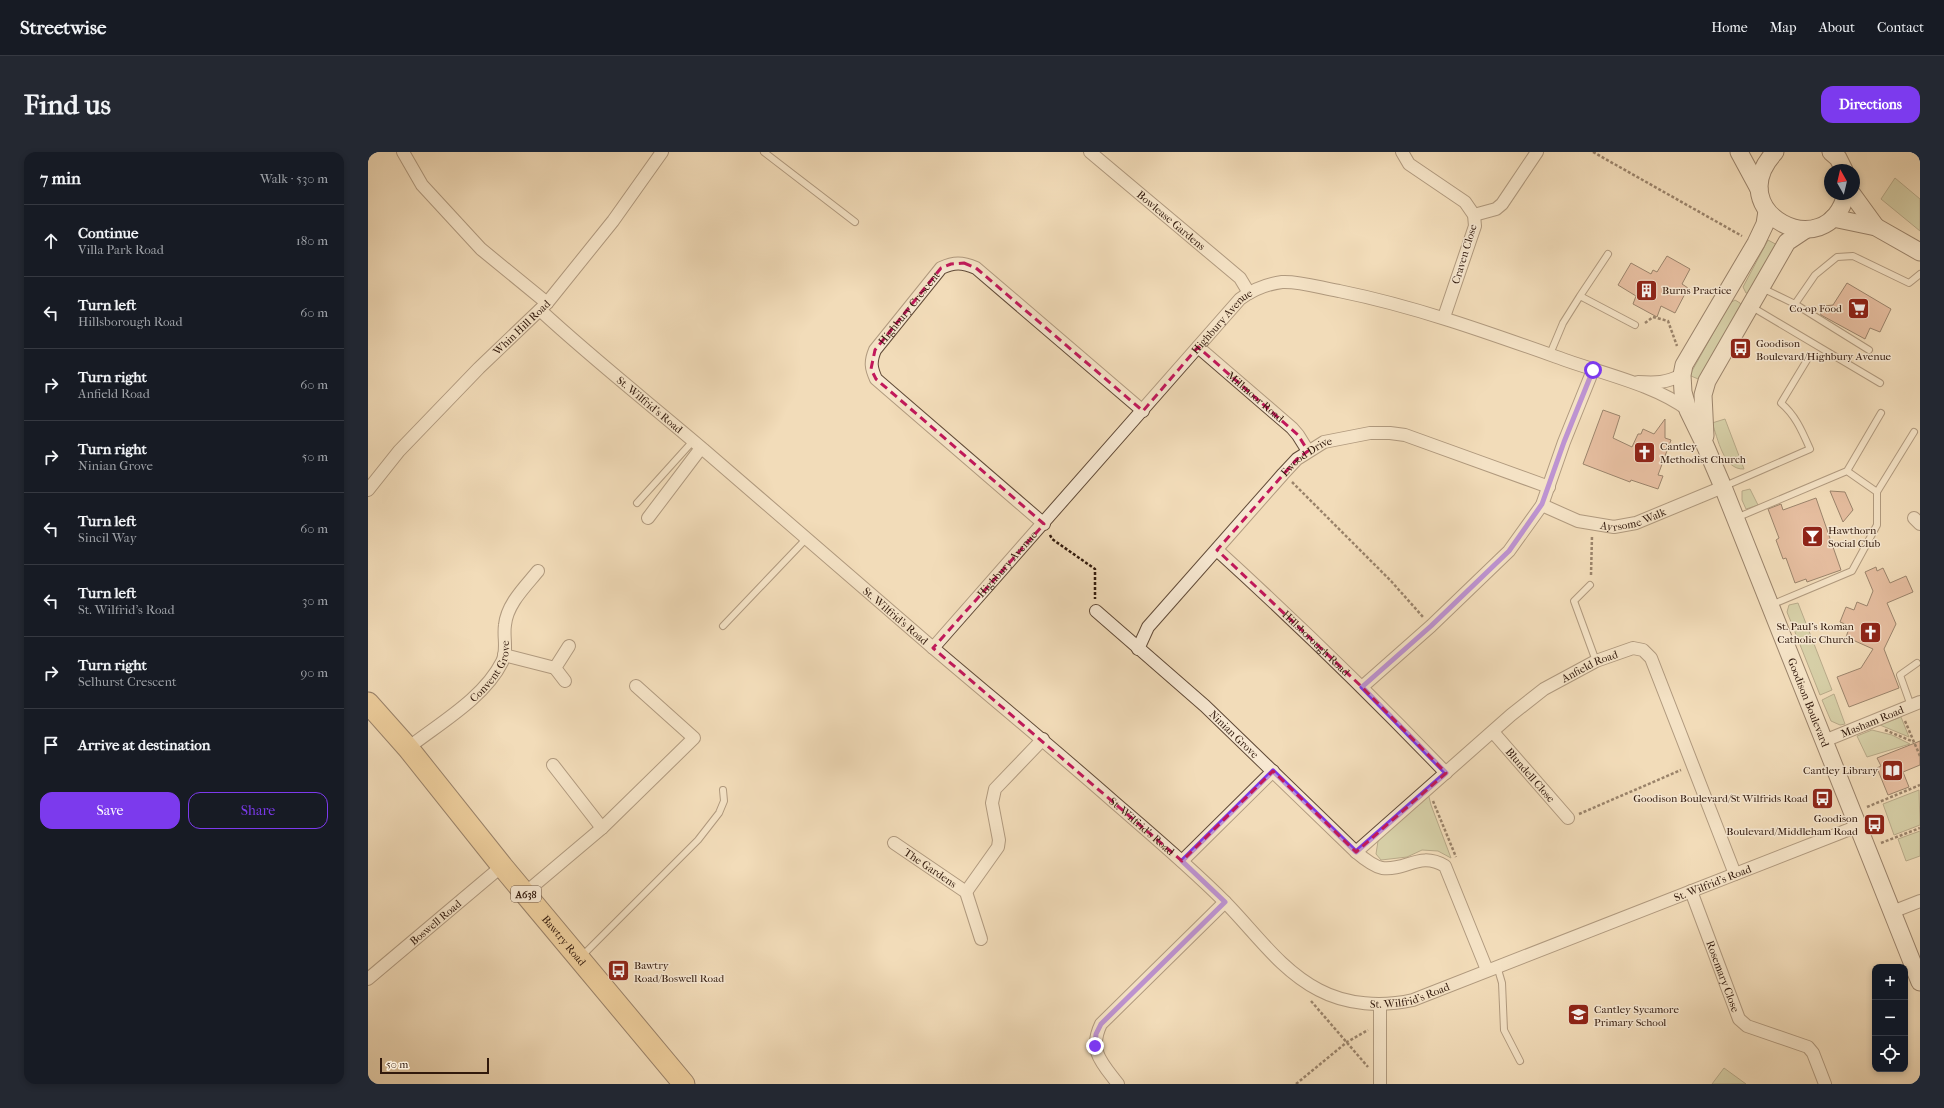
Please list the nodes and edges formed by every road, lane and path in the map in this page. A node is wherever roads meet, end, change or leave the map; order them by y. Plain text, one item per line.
1 (403, 152) edge
2 (662, 152) edge
3 (764, 152) edge
4 (1090, 152) edge
5 (1402, 152) edge
6 (1537, 152) edge
7 (1593, 152) edge
8 (1739, 152) edge
9 (1775, 152) edge
10 (1831, 152) edge
11 (1843, 163) edge
12 (1759, 189) junction
13 (1844, 200) edge
14 (1856, 200) edge
15 (1767, 211) junction
16 (1474, 215) junction
17 (1833, 218) junction
18 (855, 222) dead end
19 (1876, 227) junction
20 (1805, 230) junction
21 (1756, 243) junction
22 (1920, 252) edge
23 (1608, 254) dead end
24 (1919, 277) edge
25 (1761, 288) junction
26 (1727, 292) junction
27 (1249, 293) junction
28 (1580, 296) junction
29 (1796, 304) junction
30 (543, 306) junction
31 (1750, 306) junction
32 (1444, 318) junction
33 (1645, 323) dead end
34 (1635, 326) dead end
35 (1198, 347) junction
36 (1869, 350) dead end
37 (1550, 354) junction
38 (1807, 360) dead end
39 (1593, 370) junction
40 (1683, 370) junction
41 (1629, 381) junction
42 (1880, 383) dead end
43 (1143, 410) junction
44 (1688, 410) junction
45 (1881, 413) dead end
46 (1914, 432) dead end
47 (697, 444) junction
48 (1705, 445) junction
49 (1308, 451) junction
50 (1847, 471) junction
51 (1283, 474) junction
52 (1549, 487) junction
53 (1723, 487) junction
54 (368, 490) edge
55 (1877, 492) junction
56 (638, 504) dead end
57 (1542, 504) junction
58 (648, 518) dead end
59 (1736, 519) junction
60 (1044, 524) junction
61 (1593, 524) junction
62 (806, 539) junction
63 (1217, 550) junction
64 (538, 571) dead end
65 (1590, 586) joint
66 (1770, 605) junction
67 (1096, 611) joint
68 (723, 626) dead end
69 (1431, 626) junction
70 (569, 646) dead end
71 (933, 648) junction
72 (1138, 648) junction
73 (504, 655) junction
74 (1596, 661) junction
75 (1917, 663) dead end
76 (555, 668) junction
77 (565, 681) dead end
78 (636, 686) dead end
79 (1362, 687) junction
80 (368, 703) edge
81 (1911, 706) edge
82 (1864, 724) junction
83 (1493, 732) junction
84 (1043, 739) junction
85 (1824, 740) junction
86 (1914, 742) junction
87 (408, 748) junction
88 (1920, 756) edge
89 (554, 765) dead end
90 (1694, 765) junction
91 (1273, 771) junction
92 (1446, 773) junction
93 (1430, 786) junction
94 (1920, 786) edge
95 (723, 790) dead end
96 (1568, 818) joint
97 (1856, 819) junction
98 (602, 828) junction
99 (1920, 828) edge
100 (894, 843) dead end
101 (1867, 848) junction
102 (1356, 852) junction
103 (1182, 861) junction
104 (502, 866) junction
105 (1445, 866) junction
106 (1735, 874) junction
107 (1691, 891) junction
108 (966, 892) junction
109 (525, 893) junction
110 (1920, 901) edge
111 (1225, 902) junction
112 (1892, 912) junction
113 (981, 940) dead end
114 (580, 959) junction
115 (1492, 968) junction
116 (368, 979) edge
117 (1920, 982) edge
118 (1308, 997) dead end
119 (1380, 1004) junction
120 (1380, 1024) junction
121 (1347, 1042) junction
122 (1520, 1061) dead end
123 (1380, 1083) edge
124 (684, 1084) edge
125 (1118, 1084) edge
126 (1296, 1084) edge
127 (1825, 1084) edge

1 - 30 street, St. Wilfrid's Road
2 - 30 street, Whin Hill Road
3 - 18 lane
4 - 27 street, Bowlease Gardens
5 - 16 street, Craven Close
6 - 16 street
7 - 21 path
8 - 12 street
9 - 12 street
10 - 11 street
12 - 15 street
13 - 17 street
14 - 19 street
15 - 20 street
15 - 21 street
16 - 32 street, Craven Close
17 - 19 street
17 - 20 street
19 - 22 street
20 - 25 street, Goodison Boulevard
21 - 26 street
23 - 28 lane
24 - 29 lane
25 - 29 lane
25 - 31 street, Goodison Boulevard
26 - 31 street
26 - 40 street
27 - 32 street, Highbury Avenue
27 - 35 street, Highbury Avenue
28 - 34 lane
28 - 37 lane
29 - 36 lane
30 - 47 street, St. Wilfrid's Road
30 - 54 street, Whin Hill Road
31 - 42 lane
31 - 48 street, Goodison Boulevard
32 - 37 street, Highbury Avenue
33 - 40 path
35 - 43 street, Highbury Avenue
35 - 49 street, Millmoor Road
37 - 39 street, Highbury Avenue
38 - 53 lane
39 - 41 street, Highbury Avenue
39 - 52 street
40 - 41 street
40 - 44 street, Goodison Boulevard
41 - 44 street
43 - 60 street, Highbury Avenue
43 - 60 street, Highbury Crescent
44 - 48 street, Goodison Boulevard
45 - 50 lane
46 - 55 lane
47 - 56 lane
47 - 58 street
47 - 62 street, St. Wilfrid's Road
48 - 53 street, Goodison Boulevard
49 - 51 street, Ewood Drive
49 - 52 street, Ewood Drive
50 - 55 lane
50 - 59 lane
51 - 63 street, Ewood Drive
51 - 69 path
52 - 57 street
53 - 59 street, Goodison Boulevard
53 - 61 street, Ayrsome Walk
55 - 66 lane
57 - 61 street, Ayrsome Walk
57 - 69 street
59 - 66 street, Goodison Boulevard
60 - 67 path
60 - 71 street, Highbury Avenue
61 - 65 path
62 - 68 lane
62 - 71 street, St. Wilfrid's Road
63 - 72 street, Ewood Drive
63 - 79 street, Hillsborough Road
64 - 73 street, Convent Grove
65 - 74 lane
66 - 85 street, Goodison Boulevard
67 - 72 street, Ninian Grove
69 - 79 street
70 - 76 street
71 - 84 street, St. Wilfrid's Road
72 - 91 street, Ninian Grove
73 - 76 street
73 - 87 street, Convent Grove
74 - 83 street, Anfield Road
74 - 90 street, Anfield Road
75 - 81 lane
76 - 77 street
78 - 98 street
79 - 92 street, Hillsborough Road
80 - 87 highway, Bawtry Road / A638
81 - 82 street, Masham Road
81 - 86 path
82 - 85 street, Masham Road
82 - 86 path
83 - 92 street, Anfield Road
83 - 96 street, Blundell Close
84 - 103 street, St. Wilfrid's Road
84 - 108 street, The Gardens
85 - 97 street, Goodison Boulevard
86 - 88 path
87 - 104 highway, Bawtry Road / A638
89 - 98 street
90 - 96 path
90 - 106 street, Anfield Road
91 - 102 street, Ninian Grove
91 - 103 street
92 - 93 street, Anfield Road
93 - 102 street, Anfield Road
93 - 105 path
94 - 97 path
95 - 114 lane
97 - 101 street, Goodison Boulevard
97 - 106 street, St. Wilfrid's Road
98 - 109 street
99 - 101 path
100 - 108 street, The Gardens
101 - 112 street, Goodison Boulevard
102 - 105 street, Ninian Grove
103 - 111 street, St. Wilfrid's Road
104 - 109 highway, Bawtry Road / A638
104 - 116 street, Boswell Road
105 - 115 street
106 - 107 street, St. Wilfrid's Road
107 - 115 street, St. Wilfrid's Road
107 - 127 street, Rosemary Close
108 - 113 street, The Gardens
109 - 114 highway, Bawtry Road / A638
110 - 112 street
111 - 119 street, St. Wilfrid's Road
111 - 125 street
112 - 117 street, Goodison Boulevard
114 - 124 highway, Bawtry Road / A638
115 - 119 street, St. Wilfrid's Road
115 - 122 lane
118 - 121 path
119 - 120 street
120 - 121 path
120 - 123 street
121 - 123 path
121 - 126 path

